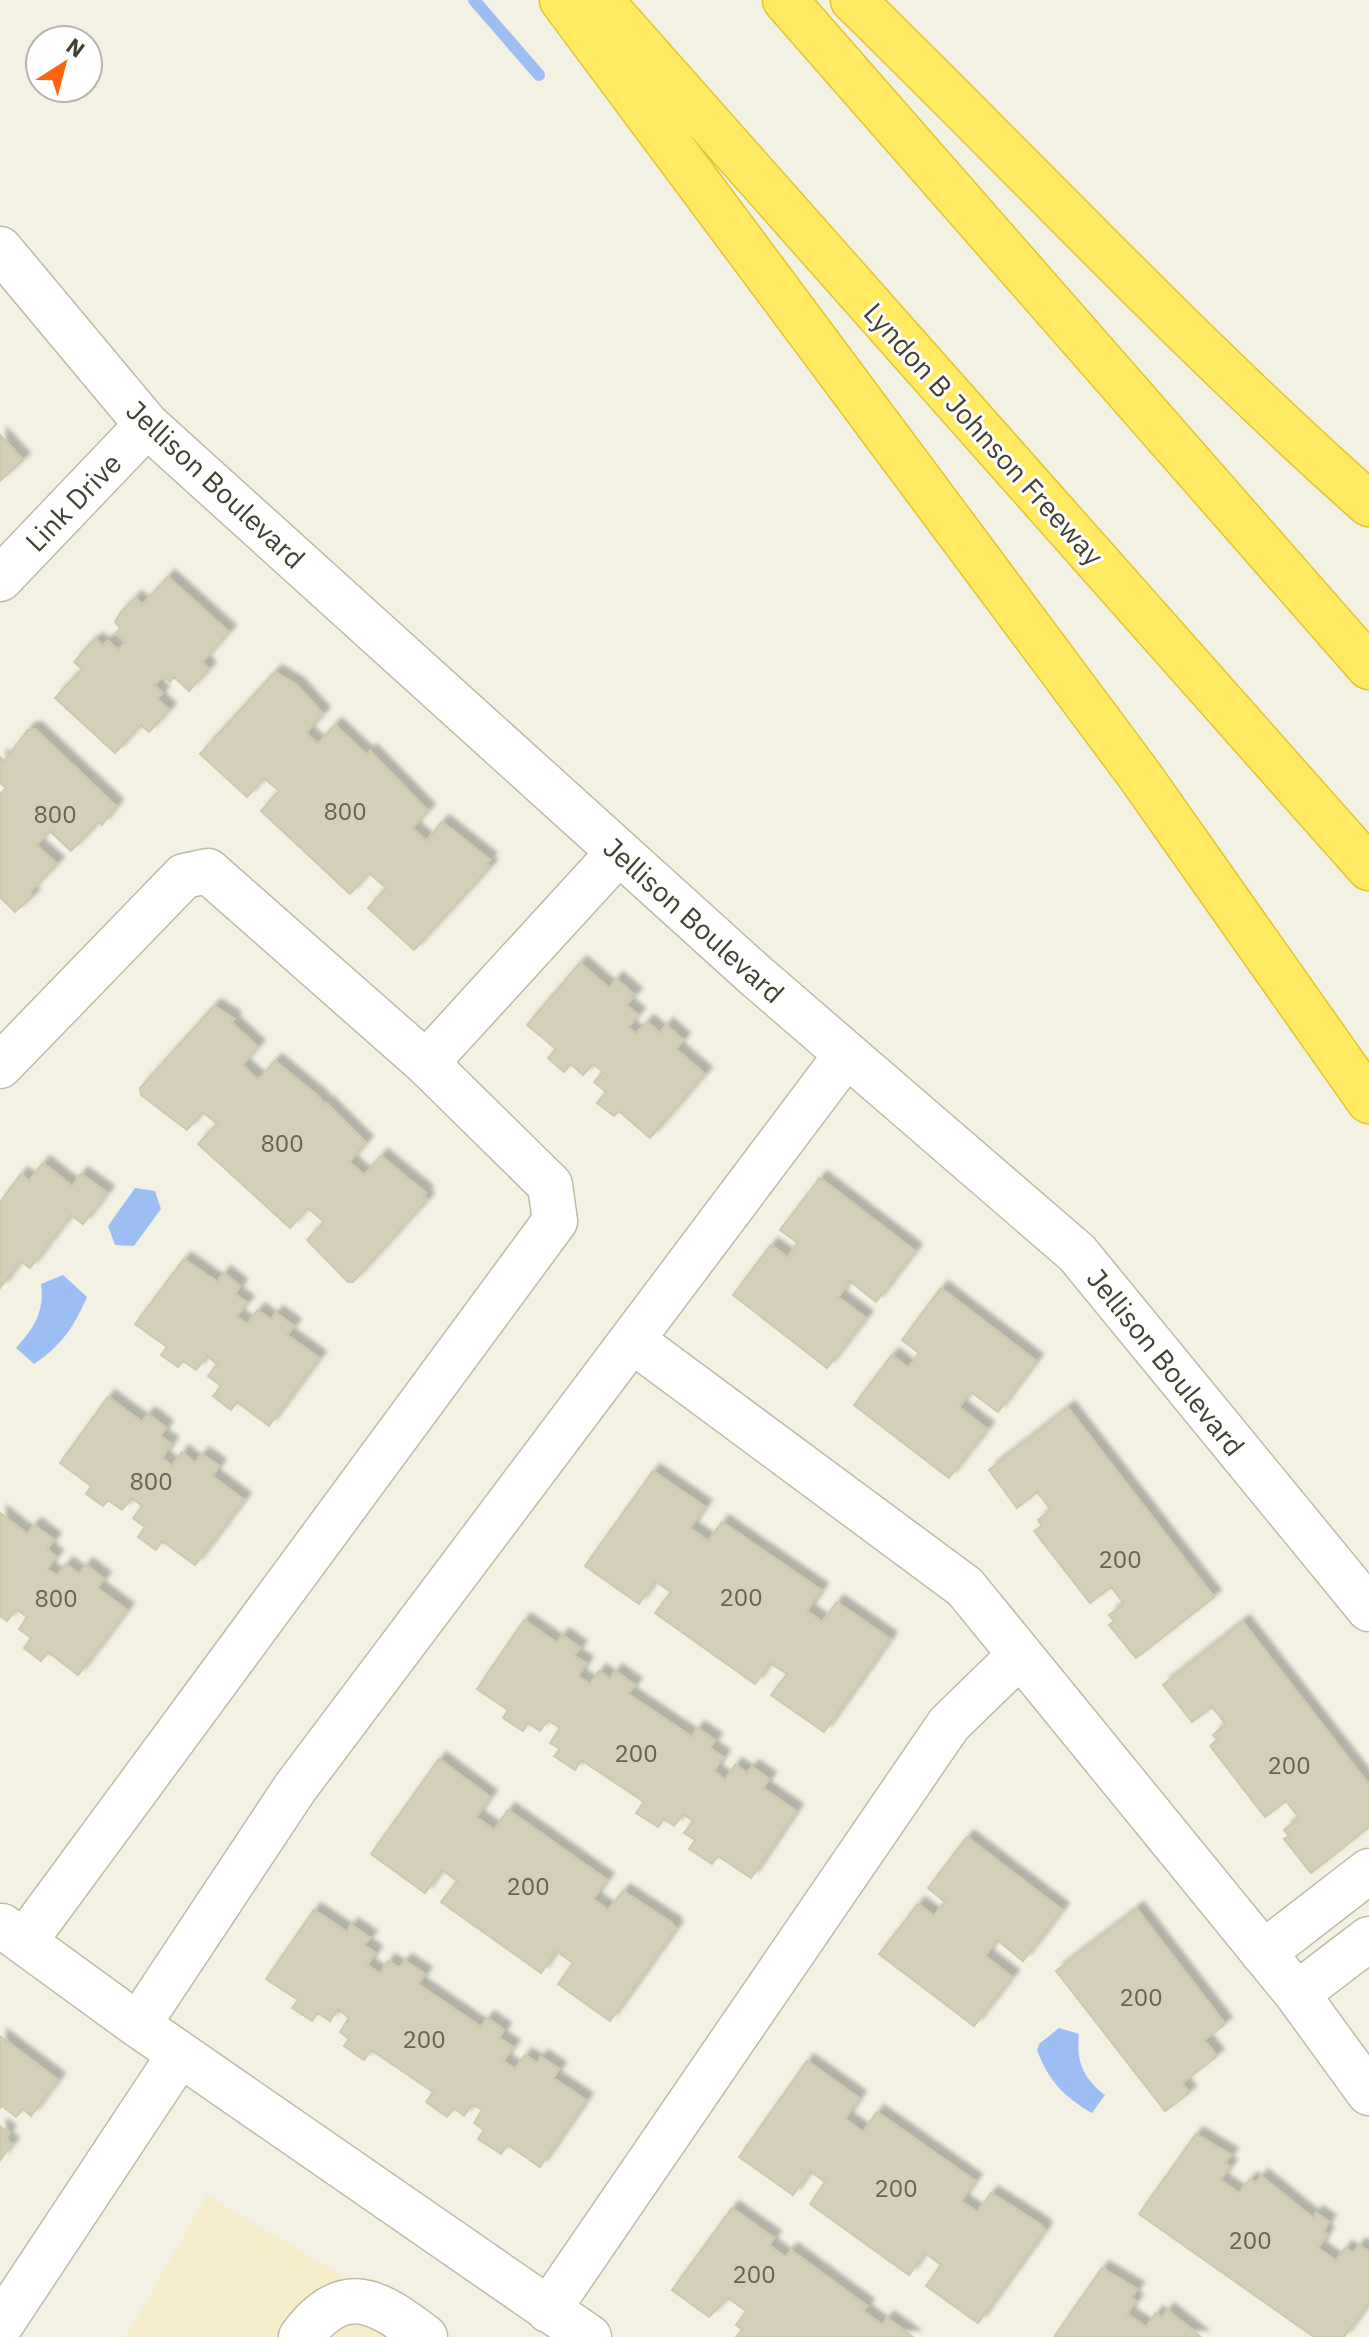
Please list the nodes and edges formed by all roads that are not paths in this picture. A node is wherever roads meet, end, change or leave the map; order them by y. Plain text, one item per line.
1 (562, 0) edge
2 (600, 0) edge
3 (785, 0) edge
4 (853, 0) edge
5 (0, 249) edge
6 (147, 425) junction
7 (1369, 504) edge
8 (0, 579) edge
9 (1369, 667) edge
10 (619, 852) junction
11 (1369, 868) edge
12 (846, 1055) junction
13 (426, 1063) junction
14 (0, 1066) edge
15 (1369, 1101) edge
16 (633, 1341) junction
17 (1369, 1609) edge
18 (1020, 1655) junction
19 (1369, 1871) edge
20 (12, 1934) edge
21 (1369, 1939) edge
22 (1263, 1953) junction
23 (1297, 1994) junction
24 (138, 2025) junction
25 (180, 2054) junction
26 (1369, 2093) edge
27 (548, 2310) junction
28 (0, 2326) edge
29 (301, 2337) edge
30 (425, 2337) edge
31 (589, 2337) edge

1 - 15 highway
2 - 11 highway, Lyndon B Johnson Freeway
3 - 9 highway
4 - 7 highway
5 - 6 street, Jellison Boulevard
6 - 8 street, Link Drive
6 - 10 street, Jellison Boulevard
10 - 12 street, Jellison Boulevard
10 - 13 street
12 - 16 street
12 - 17 street, Jellison Boulevard
13 - 14 street
13 - 20 street
16 - 18 street
16 - 24 street
18 - 22 street
18 - 27 street
19 - 22 street
20 - 24 street
21 - 23 street
22 - 23 street
23 - 26 street
24 - 25 street
25 - 27 street
25 - 28 street
27 - 31 street
29 - 30 street

